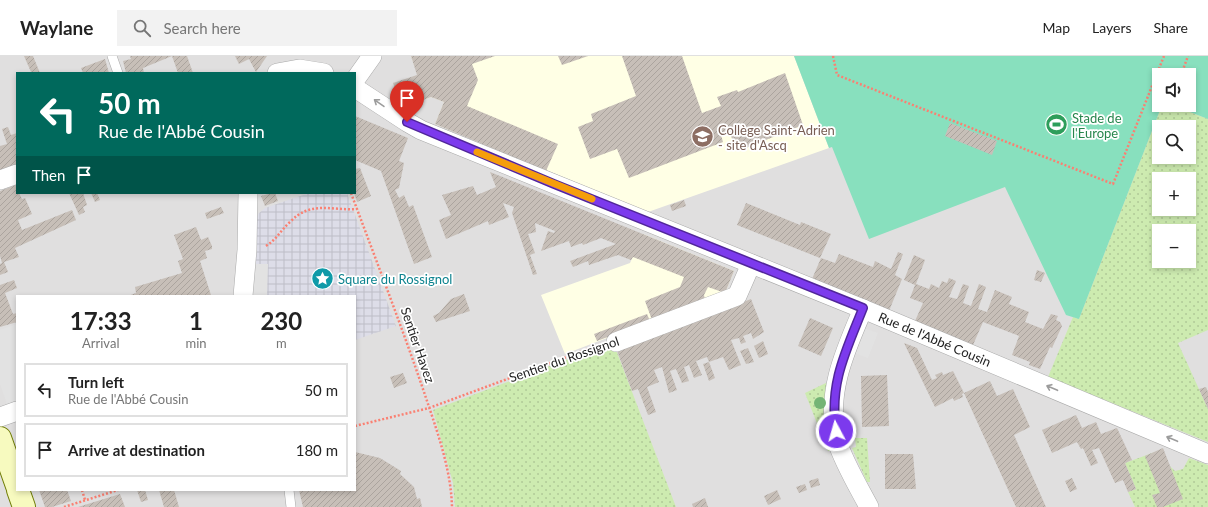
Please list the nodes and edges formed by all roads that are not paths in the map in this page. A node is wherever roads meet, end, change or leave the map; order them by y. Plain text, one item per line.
1 (112, 56) edge
2 (372, 56) edge
3 (279, 69) edge
4 (118, 72) edge
5 (318, 72) edge
6 (356, 79) edge
7 (356, 89) edge
8 (16, 174) edge
9 (0, 180) edge
10 (248, 194) edge
11 (751, 264) junction
12 (243, 295) edge
13 (863, 308) junction
14 (616, 342) road end
15 (16, 411) edge
16 (0, 417) edge
17 (0, 438) edge
18 (1208, 454) edge
19 (16, 483) edge
20 (18, 491) edge
21 (289, 491) edge
22 (24, 507) edge
23 (291, 507) edge
24 (868, 507) edge

1 - 4 lane
2 - 6 street
3 - 5 street
11 -> 7 street, Rue de l'Abbé Cousin
8 - 9 street
10 - 12 street
11 - 13 street, Rue de l'Abbé Cousin
11 - 14 street, Sentier du Rossignol
18 -> 13 street, Rue de l'Abbé Cousin
13 - 24 street
15 - 16 street
17 - 19 street
20 - 22 street
21 - 23 lane

